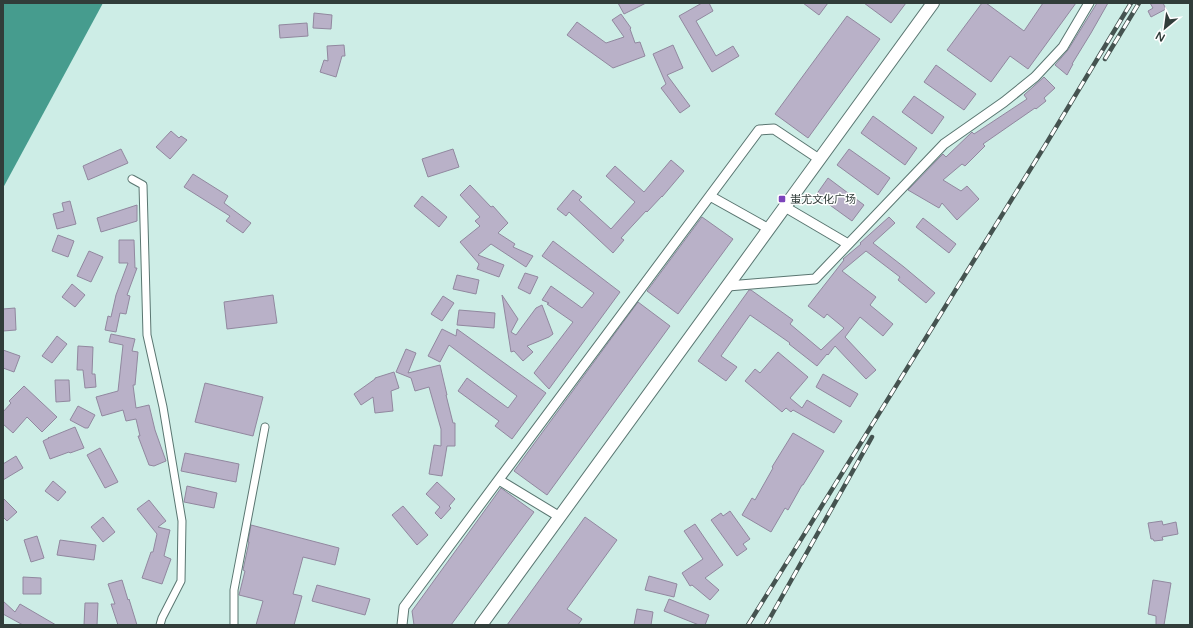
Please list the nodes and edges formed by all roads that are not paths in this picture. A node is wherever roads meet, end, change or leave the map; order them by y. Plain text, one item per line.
1 (933, 3) edge
2 (1089, 3) edge
3 (819, 159) junction
4 (132, 178) dead end
5 (710, 196) junction
6 (785, 207) junction
7 (769, 229) junction
8 (848, 244) junction
9 (728, 286) junction
10 (265, 427) dead end
11 (499, 480) junction
12 (560, 517) junction
13 (160, 625) edge
14 (234, 625) edge
15 (402, 625) edge
16 (481, 625) edge

1 - 3 main road
2 - 8 street
3 - 5 street
3 - 6 main road
4 - 13 street
5 - 7 street
5 - 11 street
6 - 7 main road
6 - 8 street
7 - 9 main road
8 - 9 street
9 - 12 main road
10 - 14 street
11 - 12 street
11 - 15 street
12 - 16 main road

